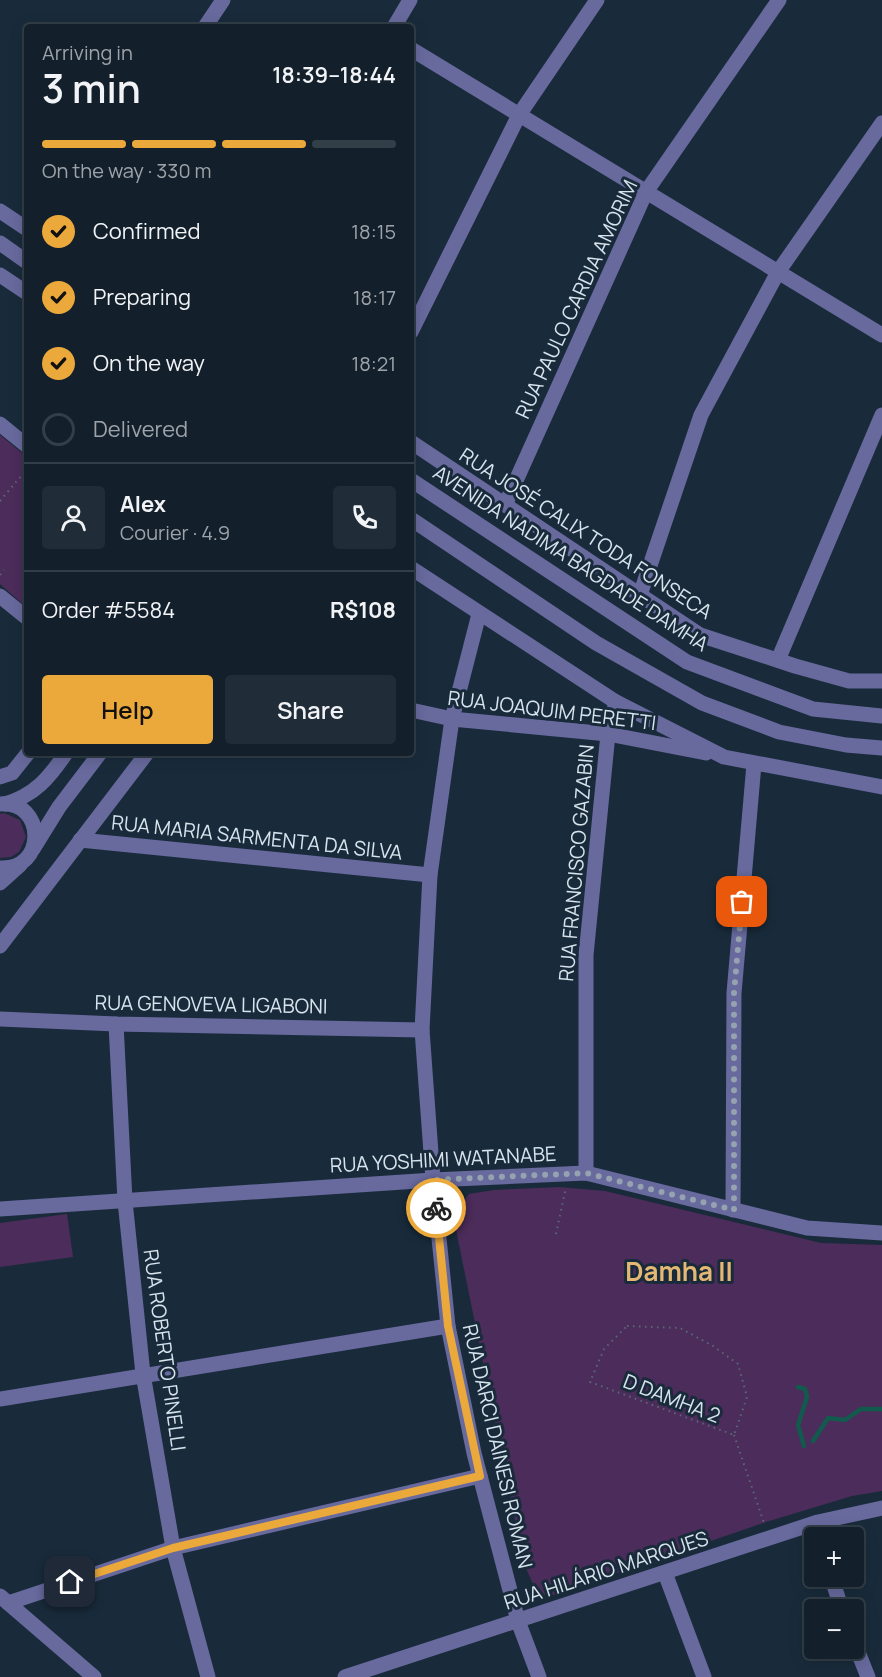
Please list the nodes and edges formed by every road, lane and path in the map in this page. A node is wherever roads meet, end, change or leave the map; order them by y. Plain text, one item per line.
1 (223, 0) edge
2 (410, 0) edge
3 (597, 0) edge
4 (779, 0) edge
5 (207, 24) edge
6 (396, 24) edge
7 (414, 51) edge
8 (519, 115) junction
9 (882, 123) edge
10 (646, 192) junction
11 (0, 211) edge
12 (24, 226) edge
13 (0, 243) edge
14 (24, 260) edge
15 (778, 272) junction
16 (0, 275) edge
17 (24, 291) edge
18 (414, 326) edge
19 (882, 335) edge
20 (882, 415) edge
21 (0, 424) edge
22 (24, 444) edge
23 (414, 444) edge
24 (24, 473) edge
25 (414, 482) edge
26 (0, 501) edge
27 (505, 505) junction
28 (414, 521) edge
29 (4, 570) dead end
30 (414, 570) edge
31 (0, 575) edge
32 (640, 595) junction
33 (0, 596) edge
34 (479, 614) junction
35 (24, 616) edge
36 (777, 660) junction
37 (882, 681) edge
38 (616, 702) junction
39 (414, 711) edge
40 (882, 716) edge
41 (452, 719) junction
42 (608, 735) junction
43 (882, 748) edge
44 (26, 756) edge
45 (64, 756) edge
46 (98, 756) edge
47 (145, 756) edge
48 (723, 757) junction
49 (754, 764) junction
50 (0, 777) edge
51 (882, 787) edge
52 (2, 804) edge
53 (80, 840) junction
54 (29, 854) junction
55 (0, 868) edge
56 (430, 875) junction
57 (0, 883) edge
58 (0, 946) edge
59 (0, 1019) edge
60 (116, 1024) junction
61 (422, 1030) junction
62 (570, 1173) junction
63 (586, 1173) junction
64 (433, 1180) junction
65 (125, 1201) junction
66 (0, 1209) edge
67 (734, 1210) junction
68 (882, 1233) edge
69 (556, 1234) dead end
70 (448, 1326) junction
71 (143, 1374) junction
72 (0, 1399) edge
73 (734, 1435) junction
74 (480, 1476) junction
75 (882, 1508) edge
76 (828, 1527) edge
77 (804, 1532) edge
78 (769, 1538) junction
79 (173, 1548) junction
80 (665, 1573) junction
81 (4, 1600) edge
82 (518, 1620) junction
83 (861, 1659) edge
84 (94, 1677) edge
85 (208, 1677) edge
86 (345, 1677) edge
87 (539, 1677) edge
88 (704, 1677) edge
89 (868, 1677) edge

1 - 5 street
2 - 6 street
3 - 8 street
4 - 10 street, RUA PAULO CARDIA AMORIM
7 - 8 street
8 - 10 street
8 - 18 street
9 - 15 street
10 - 15 street
10 - 27 street, RUA PAULO CARDIA AMORIM
11 - 12 street
13 - 14 street
15 - 19 street
15 - 32 street
16 - 17 street
20 - 36 street
21 - 22 street
23 - 27 street, RUA JOSÉ CALIX TODA FONSECA
24 - 26 path
25 - 40 street, AVENIDA NADIMA BAGDADE DAMHA
27 - 32 street, RUA JOSÉ CALIX TODA FONSECA
28 - 43 street
29 - 31 path
30 - 34 street
32 - 36 street, RUA JOSÉ CALIX TODA FONSECA
33 - 35 street
34 - 38 street
34 - 41 street, RUA DARCI DAINESI ROMAN
36 - 37 street, RUA JOSÉ CALIX TODA FONSECA
38 - 42 street, RUA FRANCISCO GAZABIN
38 - 48 street
39 - 41 street, RUA JOAQUIM PERETTI
41 - 42 street, RUA JOAQUIM PERETTI
41 - 56 street, RUA DARCI DAINESI ROMAN
42 - 48 street, RUA JOAQUIM PERETTI
42 - 63 street, RUA FRANCISCO GAZABIN
44 - 50 street
45 - 52 street
46 - 54 street
47 - 53 street
48 - 49 street
49 - 51 street
49 - 67 street
52 - 54 street
53 - 56 street, RUA MARIA SARMENTA DA SILVA
53 - 58 street
54 - 55 street
54 - 57 street
56 - 61 street, RUA DARCI DAINESI ROMAN
59 - 60 street, RUA GENOVEVA LIGABONI
60 - 61 street, RUA GENOVEVA LIGABONI
60 - 65 street, RUA ROBERTO PINELLI
61 - 64 street, RUA DARCI DAINESI ROMAN
62 - 63 street, RUA YOSHIMI WATANABE
62 - 64 street, RUA YOSHIMI WATANABE
62 - 69 path
63 - 67 street, RUA YOSHIMI WATANABE
64 - 65 street, RUA YOSHIMI WATANABE
64 - 70 street, RUA DARCI DAINESI ROMAN
65 - 66 street, RUA YOSHIMI WATANABE
65 - 71 street, RUA ROBERTO PINELLI
67 - 68 street, RUA YOSHIMI WATANABE
70 - 71 street
70 - 74 street, RUA DARCI DAINESI ROMAN
71 - 72 street
71 - 79 street, RUA ROBERTO PINELLI
73 - 73 path, D DAMHA 2
73 - 78 path
74 - 79 street
74 - 82 street, RUA DARCI DAINESI ROMAN
75 - 76 street, RUA HILÁRIO MARQUES
77 - 78 street, RUA HILÁRIO MARQUES
78 - 80 street, RUA HILÁRIO MARQUES
79 - 81 street
79 - 85 street, RUA ROBERTO PINELLI
80 - 82 street, RUA HILÁRIO MARQUES
80 - 88 street
81 - 84 street
82 - 86 street, RUA HILÁRIO MARQUES
82 - 87 street, RUA DARCI DAINESI ROMAN
83 - 89 street

